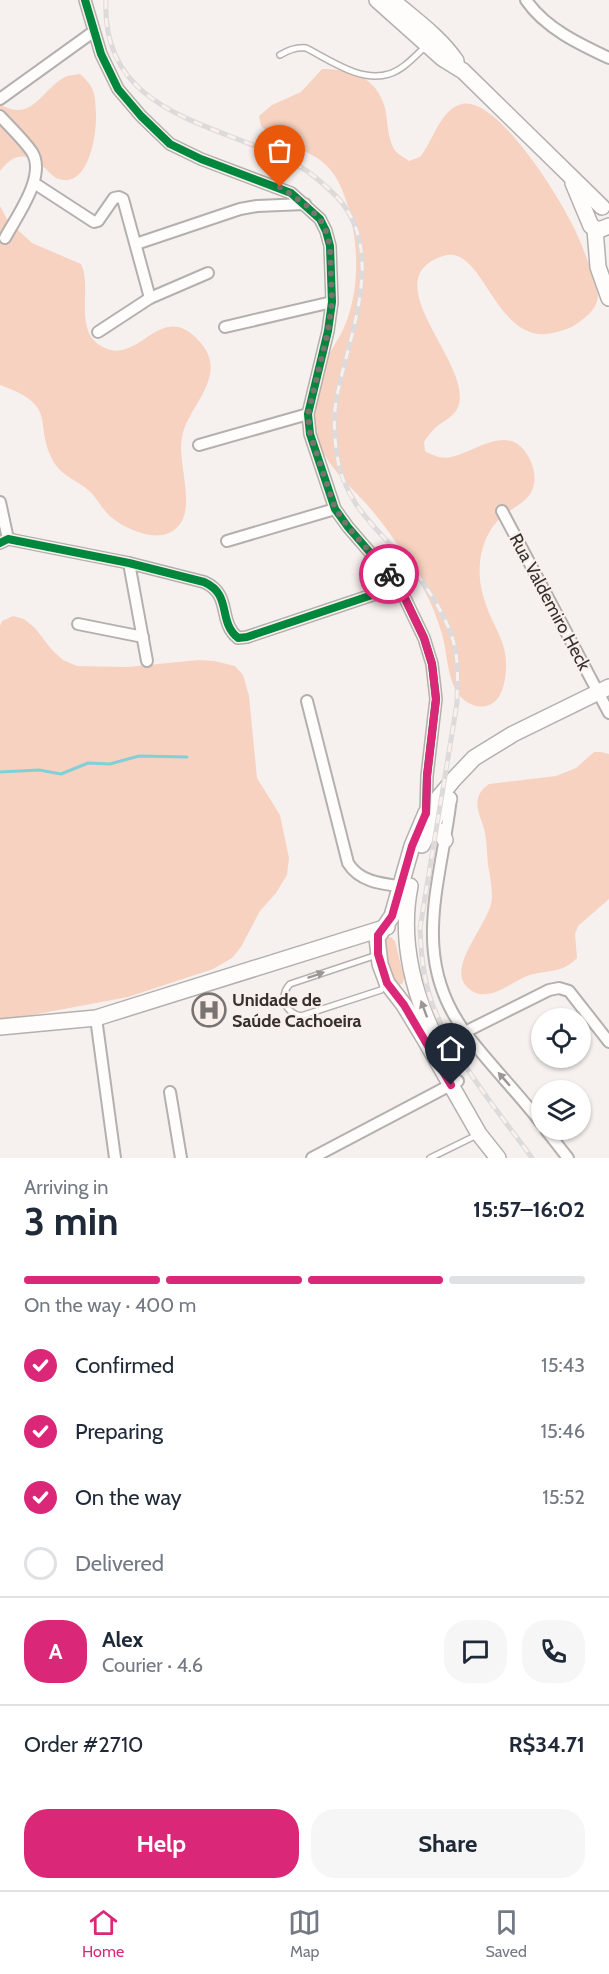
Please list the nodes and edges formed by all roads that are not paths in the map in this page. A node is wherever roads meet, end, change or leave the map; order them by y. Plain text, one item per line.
1 (85, 0) edge
2 (377, 0) edge
3 (392, 0) edge
4 (526, 0) edge
5 (401, 14) junction
6 (93, 32) junction
7 (428, 45) junction
8 (280, 55) dead end
9 (609, 58) edge
10 (462, 71) junction
11 (0, 99) edge
12 (0, 116) edge
13 (570, 174) junction
14 (34, 183) junction
15 (305, 204) junction
16 (606, 209) edge
17 (600, 225) edge
18 (5, 238) dead end
19 (136, 244) junction
20 (208, 273) dead end
21 (150, 298) junction
22 (609, 298) edge
23 (332, 302) junction
24 (225, 327) dead end
25 (98, 332) dead end
26 (308, 414) junction
27 (199, 445) dead end
28 (0, 502) edge
29 (335, 508) junction
30 (502, 511) dead end
31 (4, 541) edge
32 (227, 541) dead end
33 (129, 563) junction
34 (399, 586) junction
35 (78, 624) dead end
36 (143, 637) junction
37 (147, 661) dead end
38 (605, 698) edge
39 (307, 701) dead end
40 (427, 776) junction
41 (445, 798) junction
42 (426, 813) junction
43 (430, 830) junction
44 (446, 833) junction
45 (405, 887) junction
46 (405, 936) junction
47 (380, 941) junction
48 (414, 983) junction
49 (389, 986) junction
50 (96, 1018) junction
51 (0, 1027) edge
52 (465, 1032) junction
53 (609, 1042) edge
54 (455, 1083) junction
55 (170, 1092) dead end
56 (531, 1111) edge
57 (479, 1134) junction
58 (554, 1140) edge
59 (494, 1153) edge
60 (115, 1158) edge
61 (181, 1158) edge
62 (312, 1158) edge
63 (430, 1158) edge
64 (568, 1158) edge

1 - 6 street
2 - 5 main road
3 - 5 main road
4 - 9 street
5 - 7 main road
5 - 10 main road
6 - 11 street
6 - 15 street
7 - 8 lane
7 - 10 main road
10 - 13 main road
12 - 14 street
13 - 16 main road
13 - 17 main road
14 - 18 street
14 - 19 street
15 - 19 street
15 - 23 street
16 - 17 main road
17 - 22 main road
19 - 21 street
20 - 21 street
21 - 25 street
23 - 24 street
23 - 26 street
26 - 27 street
26 - 29 street
28 - 31 street
29 - 32 street
29 - 34 street
30 - 38 street, Rua Valdemiro Heck
31 - 33 street
33 - 34 street
33 - 36 street
34 - 40 street
35 - 36 street
36 - 37 street
38 - 41 main road
39 - 45 street
40 - 41 street
40 - 42 street
41 - 42 main road
41 - 43 main road
41 - 44 street
42 - 45 main road
43 - 44 main road
43 - 45 main road
44 - 52 street
45 - 46 main road
45 - 47 main road
46 - 47 main road
46 - 48 main road
47 - 49 main road
49 -> 47 lane
47 - 50 main road
48 - 49 main road
54 -> 48 main road
49 - 54 main road
50 - 51 main road
50 - 60 street
52 - 53 street
56 -> 52 street
54 - 57 main road
54 - 59 main road
54 - 62 street
55 - 61 street
57 - 59 main road
57 - 63 lane
58 - 64 street

